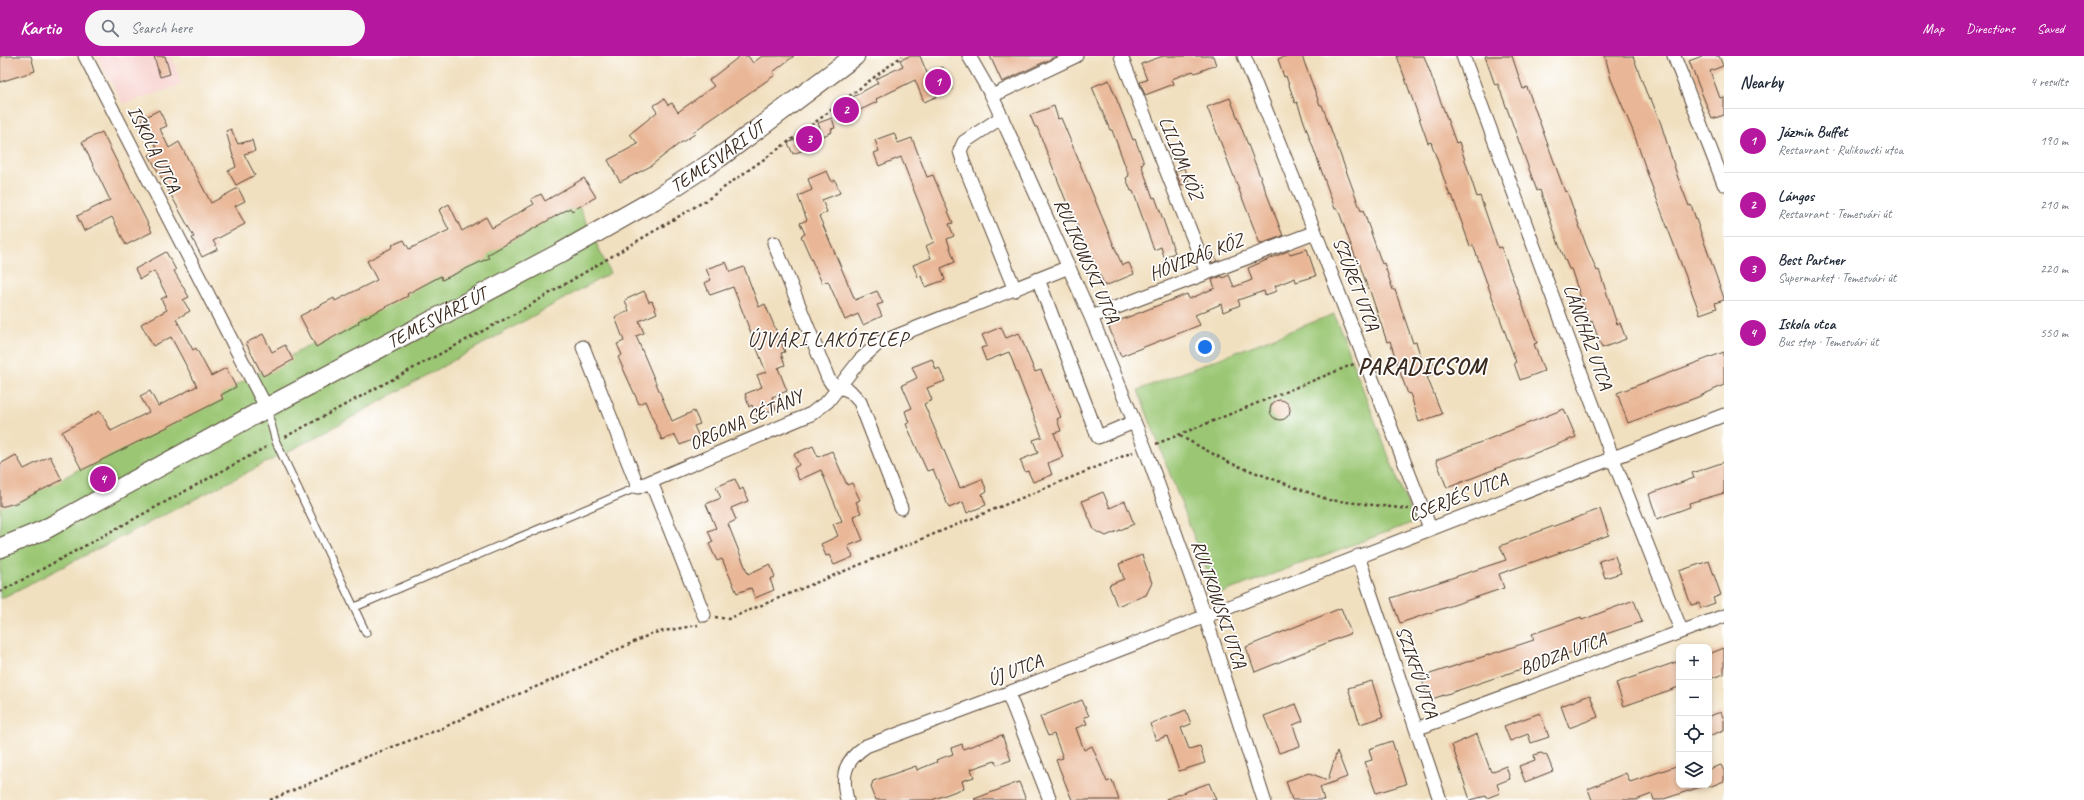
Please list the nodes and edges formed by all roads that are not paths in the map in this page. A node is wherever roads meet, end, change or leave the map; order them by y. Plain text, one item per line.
1 (85, 56) edge
2 (855, 56) edge
3 (969, 56) edge
4 (1076, 56) edge
5 (1121, 56) edge
6 (1244, 56) edge
7 (1462, 56) edge
8 (1674, 56) edge
9 (992, 96) junction
10 (1002, 118) junction
11 (1724, 184) edge
12 (1315, 232) junction
13 (774, 243) dead end
14 (1069, 267) junction
15 (1207, 273) junction
16 (1038, 279) junction
17 (1015, 290) junction
18 (1091, 317) junction
19 (583, 347) dead end
20 (840, 386) junction
21 (267, 408) junction
22 (1724, 415) edge
23 (1134, 422) junction
24 (1613, 459) junction
25 (651, 482) junction
26 (638, 488) junction
27 (901, 508) dead end
28 (1430, 528) junction
29 (0, 548) edge
30 (1358, 556) junction
31 (355, 607) junction
32 (704, 615) road end
33 (1205, 616) junction
34 (1724, 616) edge
35 (1681, 630) junction
36 (366, 633) dead end
37 (1008, 694) junction
38 (1416, 729) junction
39 (847, 800) edge
40 (1050, 800) edge
41 (1264, 800) edge
42 (1440, 800) edge

1 - 21 street, ISKOLA UTCA
2 - 21 street, TEMESVÁRI ÚT
3 - 9 street, RULIKOWSKI UTCA
4 - 9 street
5 - 15 street, LILIOM KÖZ
6 - 12 street, SZÜRET UTCA
7 - 24 street, LÁNCHÁZ UTCA
8 - 11 street
9 - 10 street, RULIKOWSKI UTCA
10 - 14 street, RULIKOWSKI UTCA
10 - 17 street
12 - 15 street, HÓVIRÁG KÖZ
12 - 28 street, SZÜRET UTCA
13 - 20 street
14 - 16 street, ORGONA SÉTÁNY
14 - 18 street, RULIKOWSKI UTCA
15 - 18 street, HÓVIRÁG KÖZ
16 - 17 street, ORGONA SÉTÁNY
16 - 23 street
17 - 20 street, ORGONA SÉTÁNY
18 - 23 street, RULIKOWSKI UTCA
19 - 26 street
20 - 25 street, ORGONA SÉTÁNY
20 - 27 street
21 - 29 street, TEMESVÁRI ÚT
21 - 31 lane
22 - 24 street, CSERJÉS UTCA
23 - 33 street, RULIKOWSKI UTCA
24 - 28 street, CSERJÉS UTCA
24 - 35 street, LÁNCHÁZ UTCA
25 - 26 street, ORGONA SÉTÁNY
25 - 32 street
26 - 31 lane
28 - 30 street, CSERJÉS UTCA
30 - 33 street, CSERJÉS UTCA
30 - 38 street, SZIKFŰ UTCA
31 - 36 lane
33 - 37 street, ÚJ UTCA
33 - 41 street, RULIKOWSKI UTCA
34 - 35 street, BODZA UTCA
35 - 38 street, BODZA UTCA
37 - 39 street, ÚJ UTCA
37 - 40 street
38 - 42 street, SZIKFŰ UTCA

